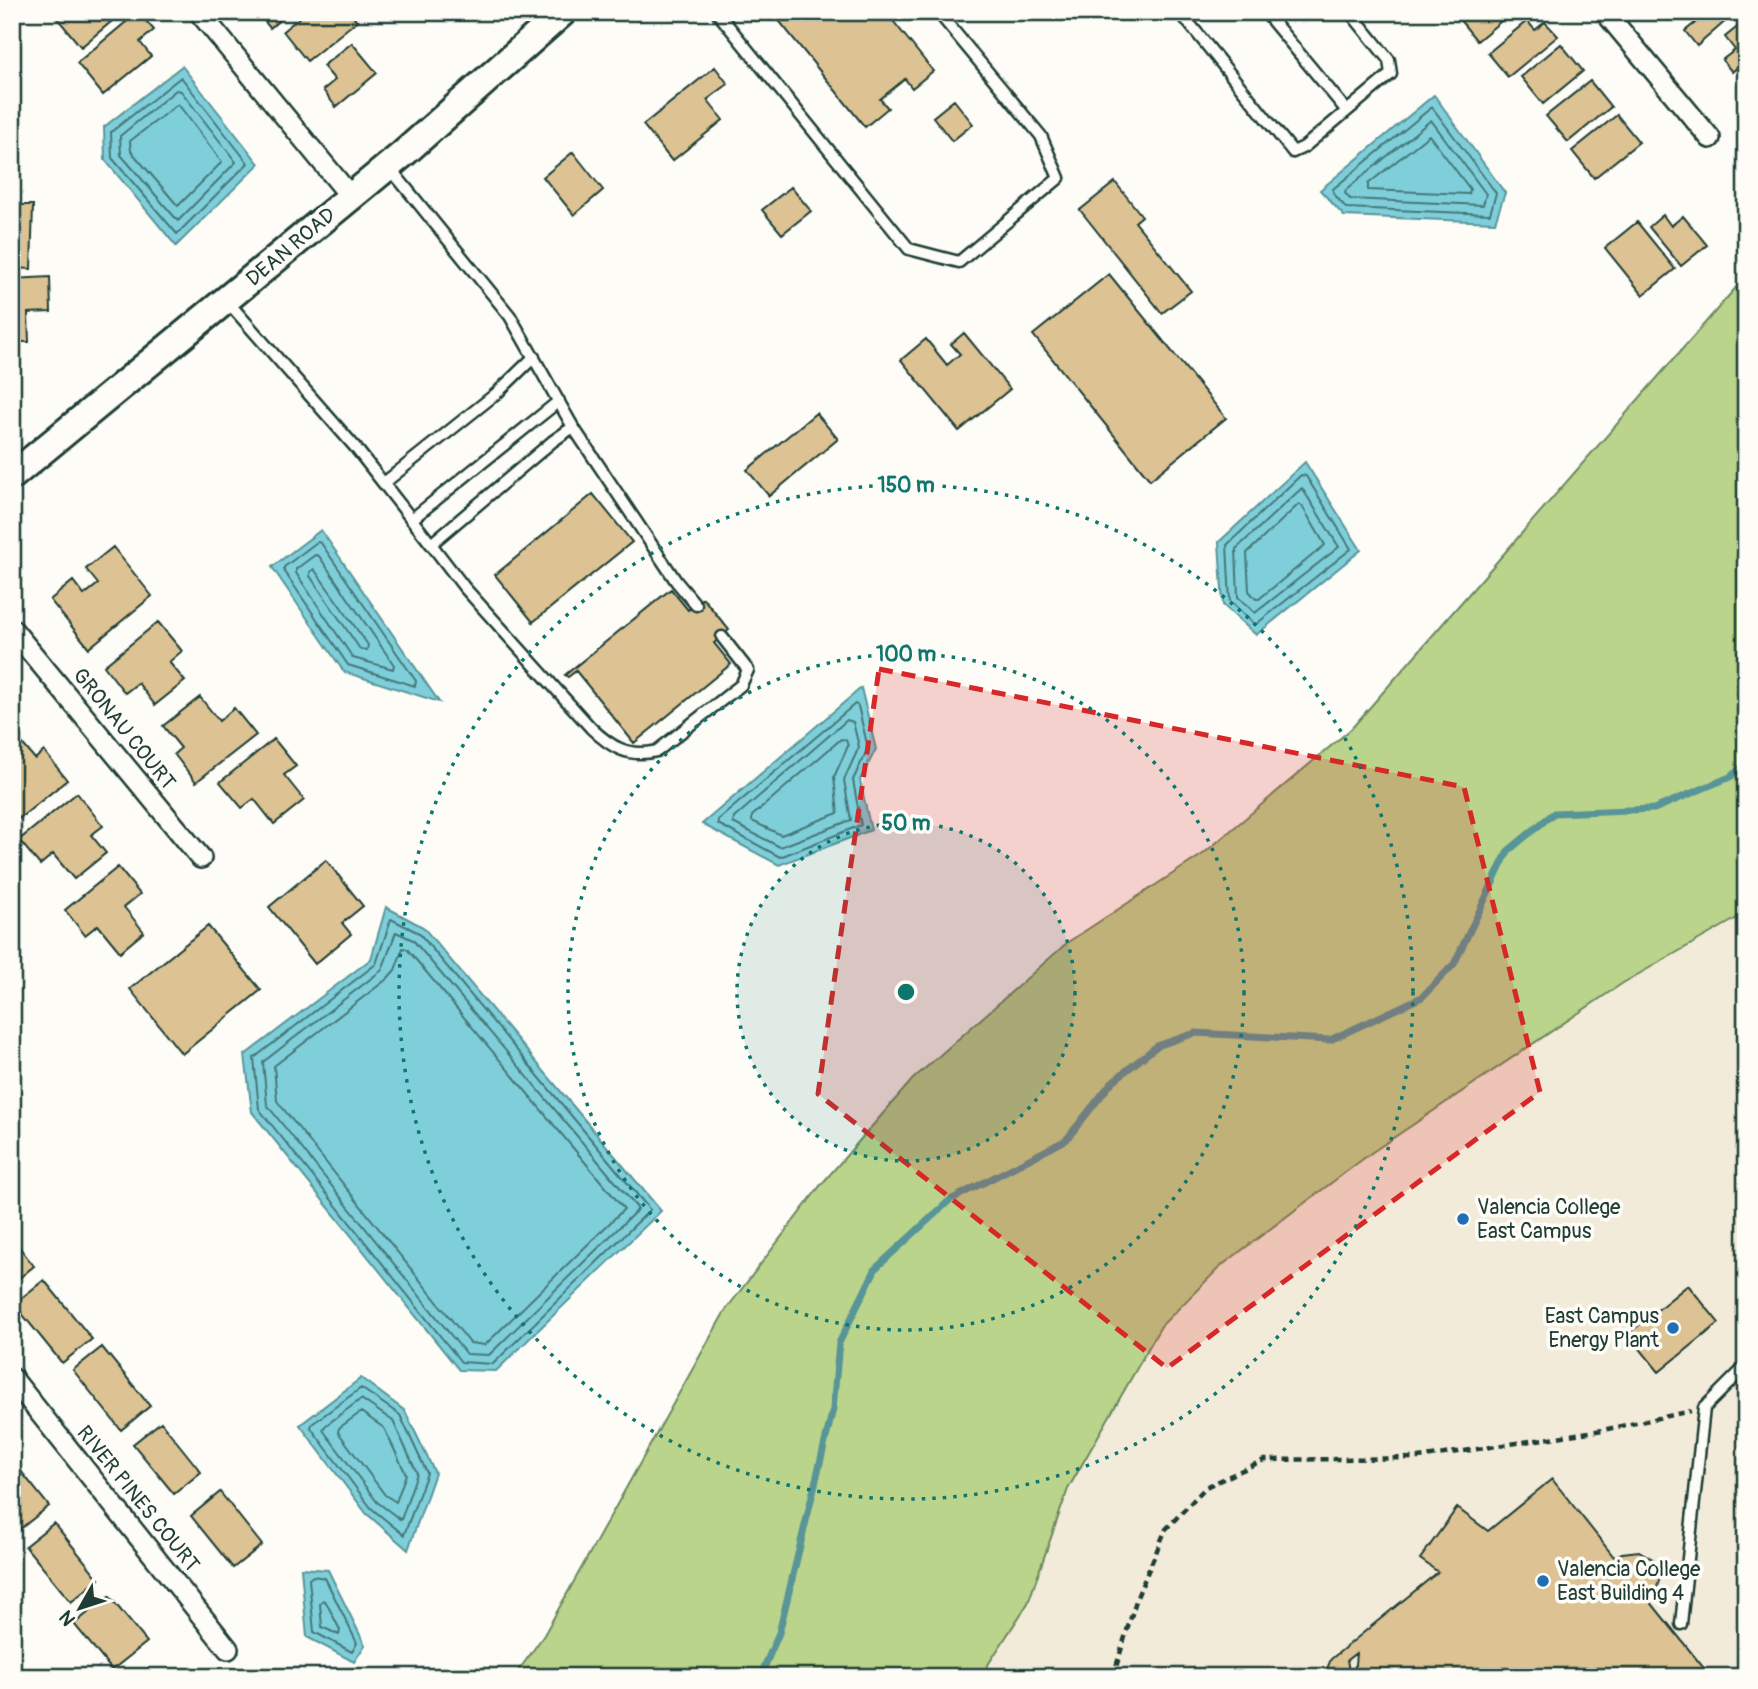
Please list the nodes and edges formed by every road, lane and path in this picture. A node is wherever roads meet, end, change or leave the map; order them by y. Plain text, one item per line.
1 (199, 12) edge
2 (563, 12) edge
3 (717, 12) edge
4 (937, 12) edge
5 (1180, 12) edge
6 (1265, 12) edge
7 (1350, 12) edge
8 (1605, 12) edge
9 (1347, 111) junction
10 (1710, 138) dead end
11 (388, 166) junction
12 (351, 197) junction
13 (227, 300) junction
14 (534, 357) junction
15 (559, 401) junction
16 (573, 427) junction
17 (12, 475) edge
18 (384, 483) junction
19 (412, 519) junction
20 (431, 544) junction
21 (696, 605) dead end
22 (12, 629) edge
23 (722, 637) dead end
24 (201, 858) dead end
25 (1746, 1366) edge
26 (12, 1378) edge
27 (1704, 1409) junction
28 (1681, 1623) dead end
29 (228, 1649) dead end
30 (1113, 1677) edge

1 - 12 street
2 - 11 main road, DEAN ROAD
3 - 4 lane
5 - 9 lane
6 - 9 lane
7 - 9 lane
8 - 10 street
11 - 12 main road, DEAN ROAD
11 - 14 lane
12 - 13 main road, DEAN ROAD
13 - 17 main road, DEAN ROAD
13 - 18 lane
14 - 15 lane
14 - 18 lane
15 - 16 lane
15 - 19 lane
16 - 20 lane
16 - 21 lane
18 - 19 lane
19 - 20 lane
20 - 23 lane
22 - 24 street, GRONAU COURT
25 - 27 lane
26 - 29 street, RIVER PINES COURT
27 - 28 lane
27 - 30 path

